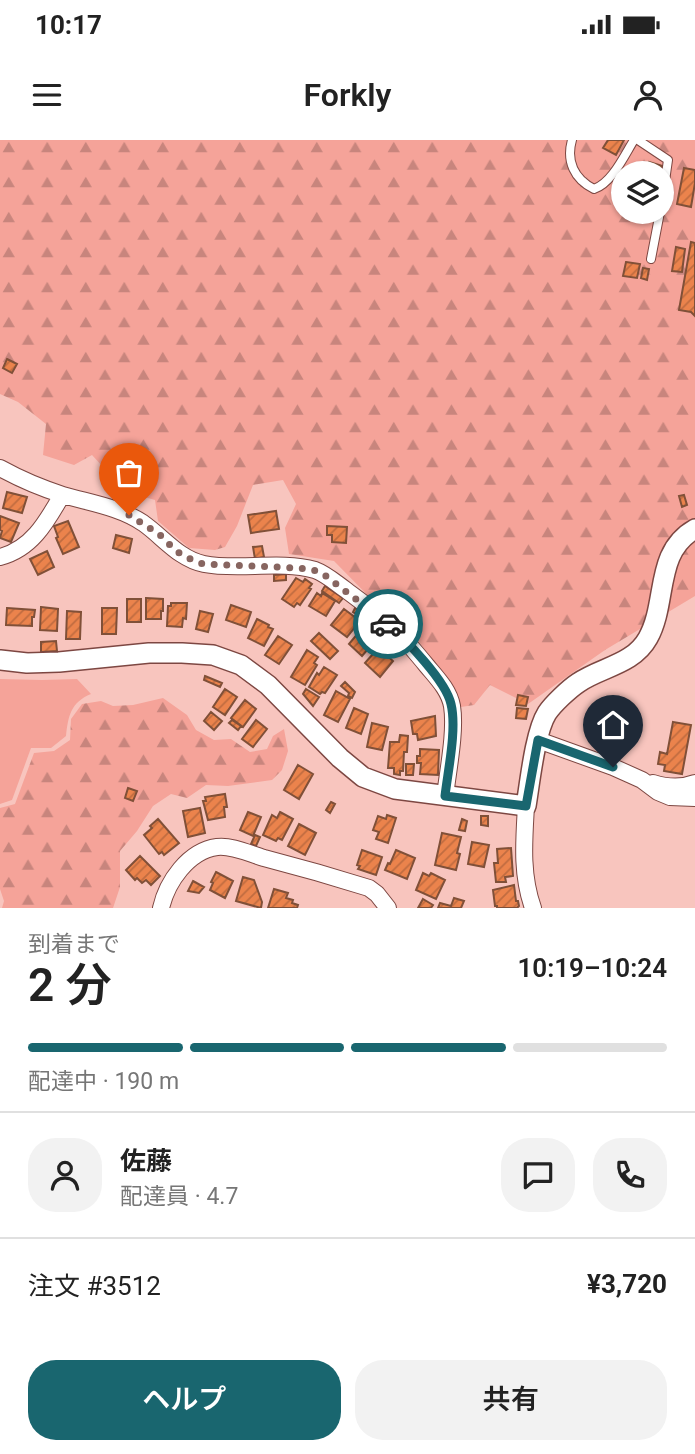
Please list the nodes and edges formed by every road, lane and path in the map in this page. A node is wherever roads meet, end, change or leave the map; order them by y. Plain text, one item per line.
1 (572, 140) edge
2 (636, 140) edge
3 (668, 161) edge
4 (657, 224) edge
5 (650, 259) dead end
6 (0, 468) edge
7 (62, 495) junction
8 (695, 529) edge
9 (0, 557) edge
10 (0, 660) edge
11 (538, 740) junction
12 (642, 780) junction
13 (695, 783) edge
14 (445, 796) junction
15 (695, 798) edge
16 (526, 806) junction
17 (161, 908) edge
18 (388, 908) edge
19 (533, 908) edge

1 - 2 lane
2 - 3 lane
4 - 5 lane
6 - 7 street
7 - 9 street
7 - 14 street
8 - 11 street
10 - 14 street
11 - 12 street
11 - 16 street
12 - 13 street
12 - 15 street
14 - 16 street
16 - 19 street
17 - 18 street

